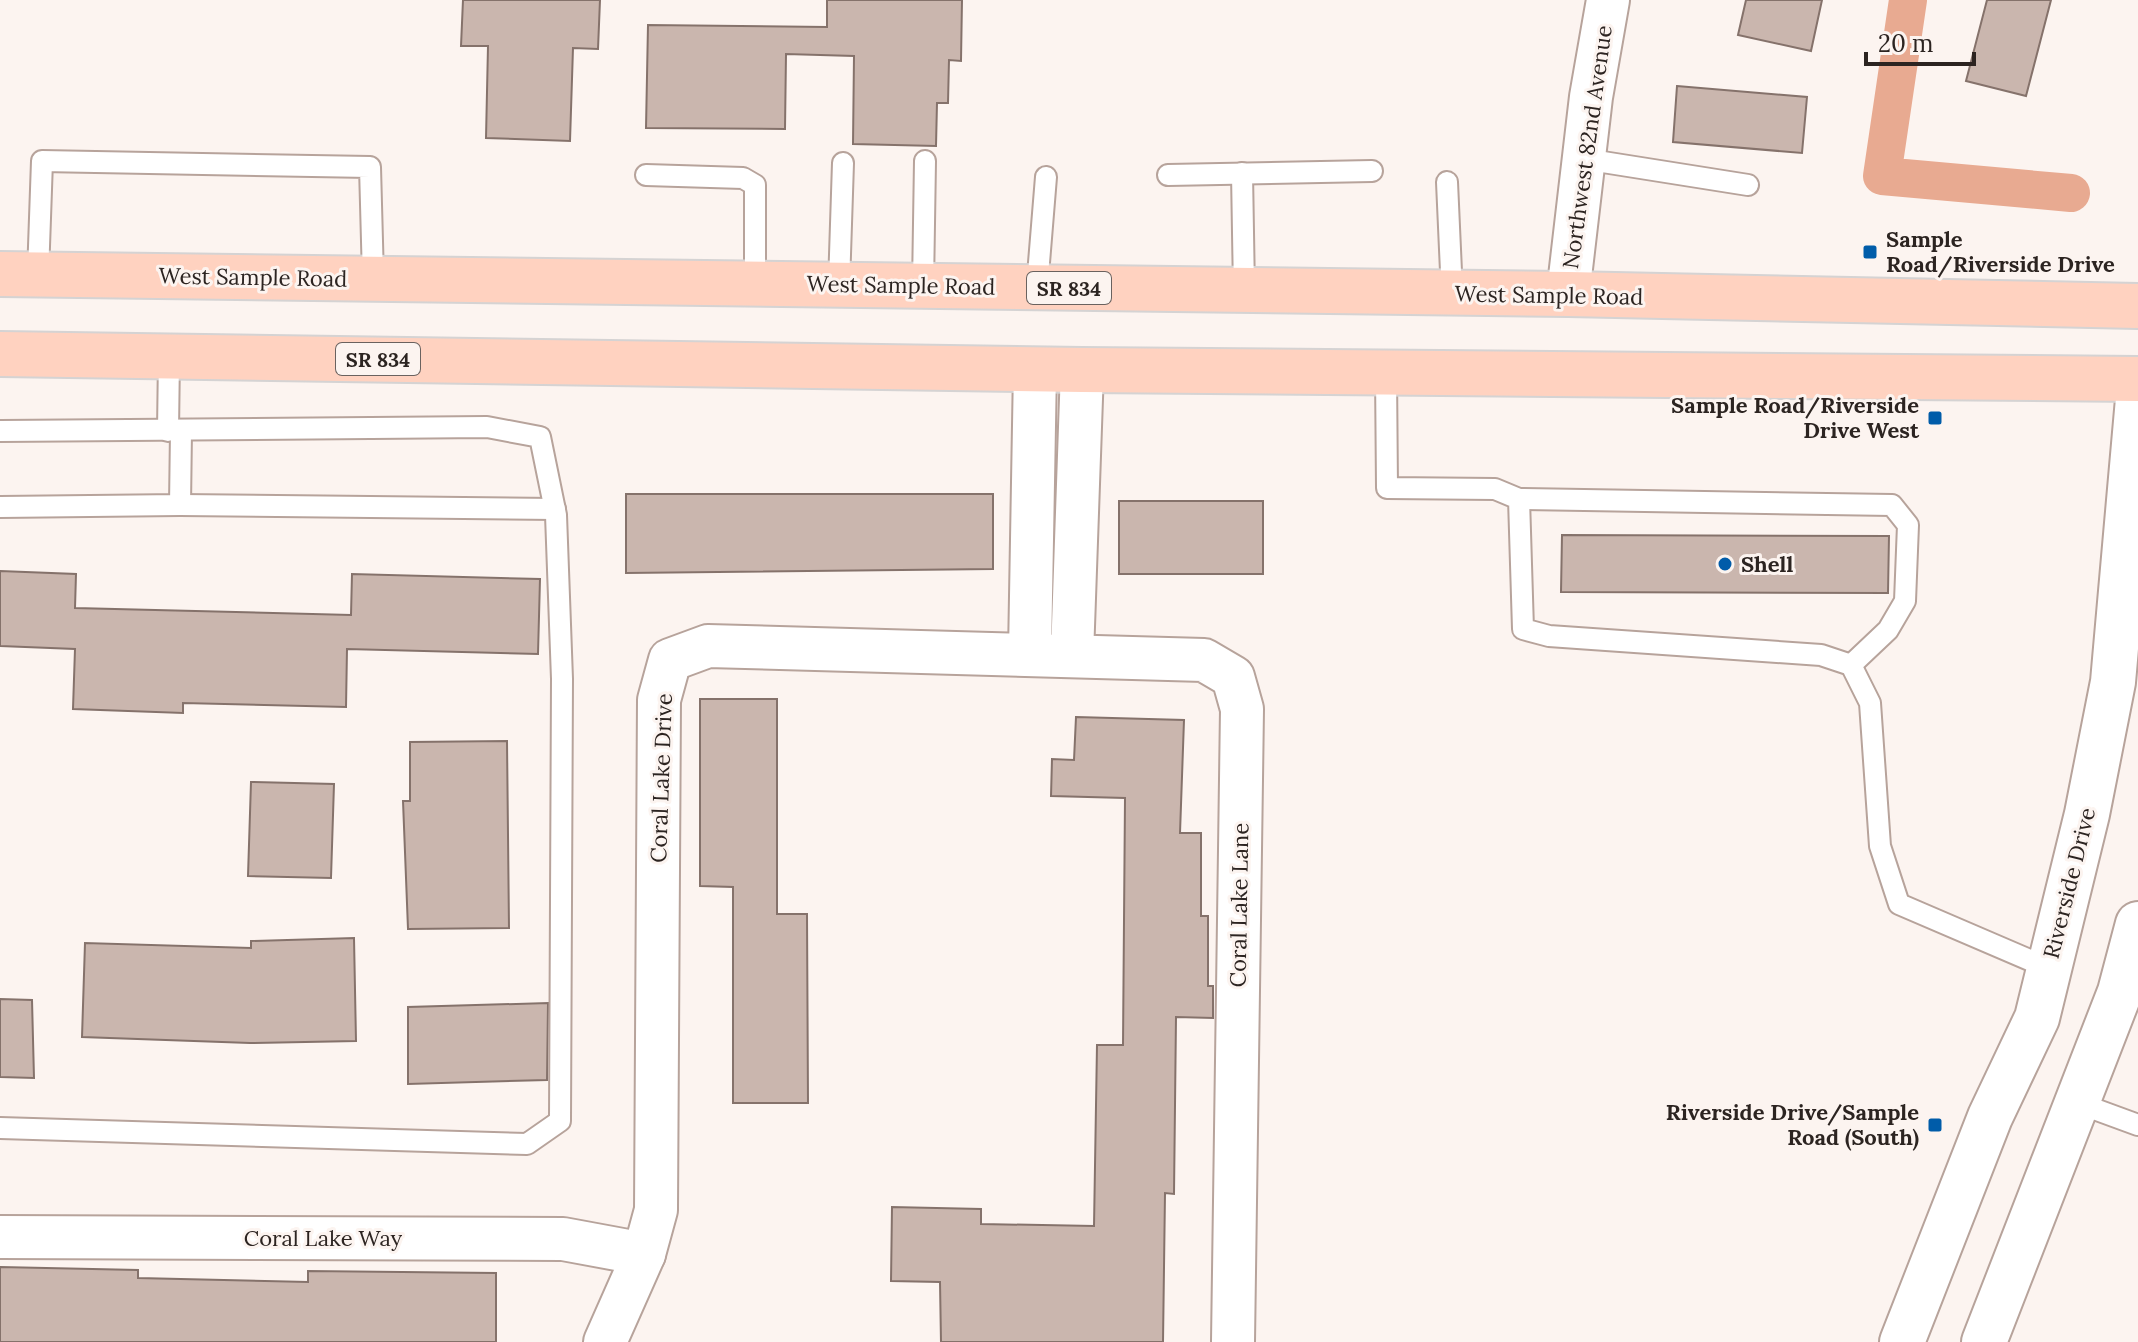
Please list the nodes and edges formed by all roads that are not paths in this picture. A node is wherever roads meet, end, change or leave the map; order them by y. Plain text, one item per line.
1 (1608, 0) edge
2 (1584, 159) junction
3 (925, 161) dead end
4 (843, 163) dead end
5 (1372, 171) dead end
6 (1242, 173) junction
7 (646, 175) dead end
8 (1168, 175) dead end
9 (1046, 177) dead end
10 (1447, 182) dead end
11 (1748, 185) dead end
12 (19, 274) edge
13 (373, 278) junction
14 (755, 283) junction
15 (839, 285) junction
16 (923, 286) junction
17 (1037, 287) junction
18 (1244, 291) junction
19 (1452, 294) junction
20 (1568, 294) junction
21 (2138, 306) edge
22 (0, 354) edge
23 (169, 356) junction
24 (1035, 369) junction
25 (1082, 370) junction
26 (1386, 373) junction
27 (2138, 379) edge
28 (2138, 399) edge
29 (0, 431) edge
30 (175, 431) junction
31 (1519, 499) junction
32 (180, 505) junction
33 (0, 507) edge
34 (555, 509) junction
35 (1030, 653) junction
36 (1072, 655) junction
37 (1851, 665) junction
38 (2138, 924) edge
39 (2048, 968) junction
40 (2078, 1103) junction
41 (2138, 1125) edge
42 (0, 1128) edge
43 (0, 1237) edge
44 (644, 1254) junction
45 (605, 1342) edge
46 (1233, 1342) edge
47 (1902, 1342) edge
48 (1984, 1342) edge

1 - 2 street, Northwest 82nd Avenue
2 - 11 lane
2 - 20 street, Northwest 82nd Avenue
3 - 16 lane
4 - 15 lane
5 - 6 lane
6 - 8 lane
6 - 18 lane
7 - 14 lane
9 - 17 lane
10 - 19 lane
12 - 13 main road, West Sample Road / SR 834
12 - 13 lane
13 - 14 main road, West Sample Road / SR 834
14 - 15 main road, West Sample Road / SR 834
15 - 16 main road, West Sample Road / SR 834
16 - 17 main road, West Sample Road / SR 834
17 - 18 main road, West Sample Road / SR 834
18 - 19 main road, West Sample Road / SR 834
19 - 20 main road, West Sample Road / SR 834
20 - 21 main road, West Sample Road / SR 834
22 - 23 main road, SR 834
23 - 24 main road, SR 834
23 - 30 lane
24 - 25 main road, SR 834
24 - 35 street
25 - 26 main road, SR 834
25 - 36 street
26 - 27 main road, SR 834
26 - 31 lane
28 - 39 street, Riverside Drive
29 - 30 lane
30 - 32 lane
30 - 34 lane
31 - 37 lane
31 - 37 lane
32 - 33 lane
32 - 34 lane
34 - 42 lane
35 - 36 street, Coral Lake Lane
35 - 44 street, Coral Lake Drive
36 - 46 street, Coral Lake Lane
37 - 39 lane
38 - 40 street
39 - 47 street, Riverside Drive
40 - 41 lane
40 - 48 street
43 - 44 street, Coral Lake Way
44 - 45 street, Coral Lake Drive

